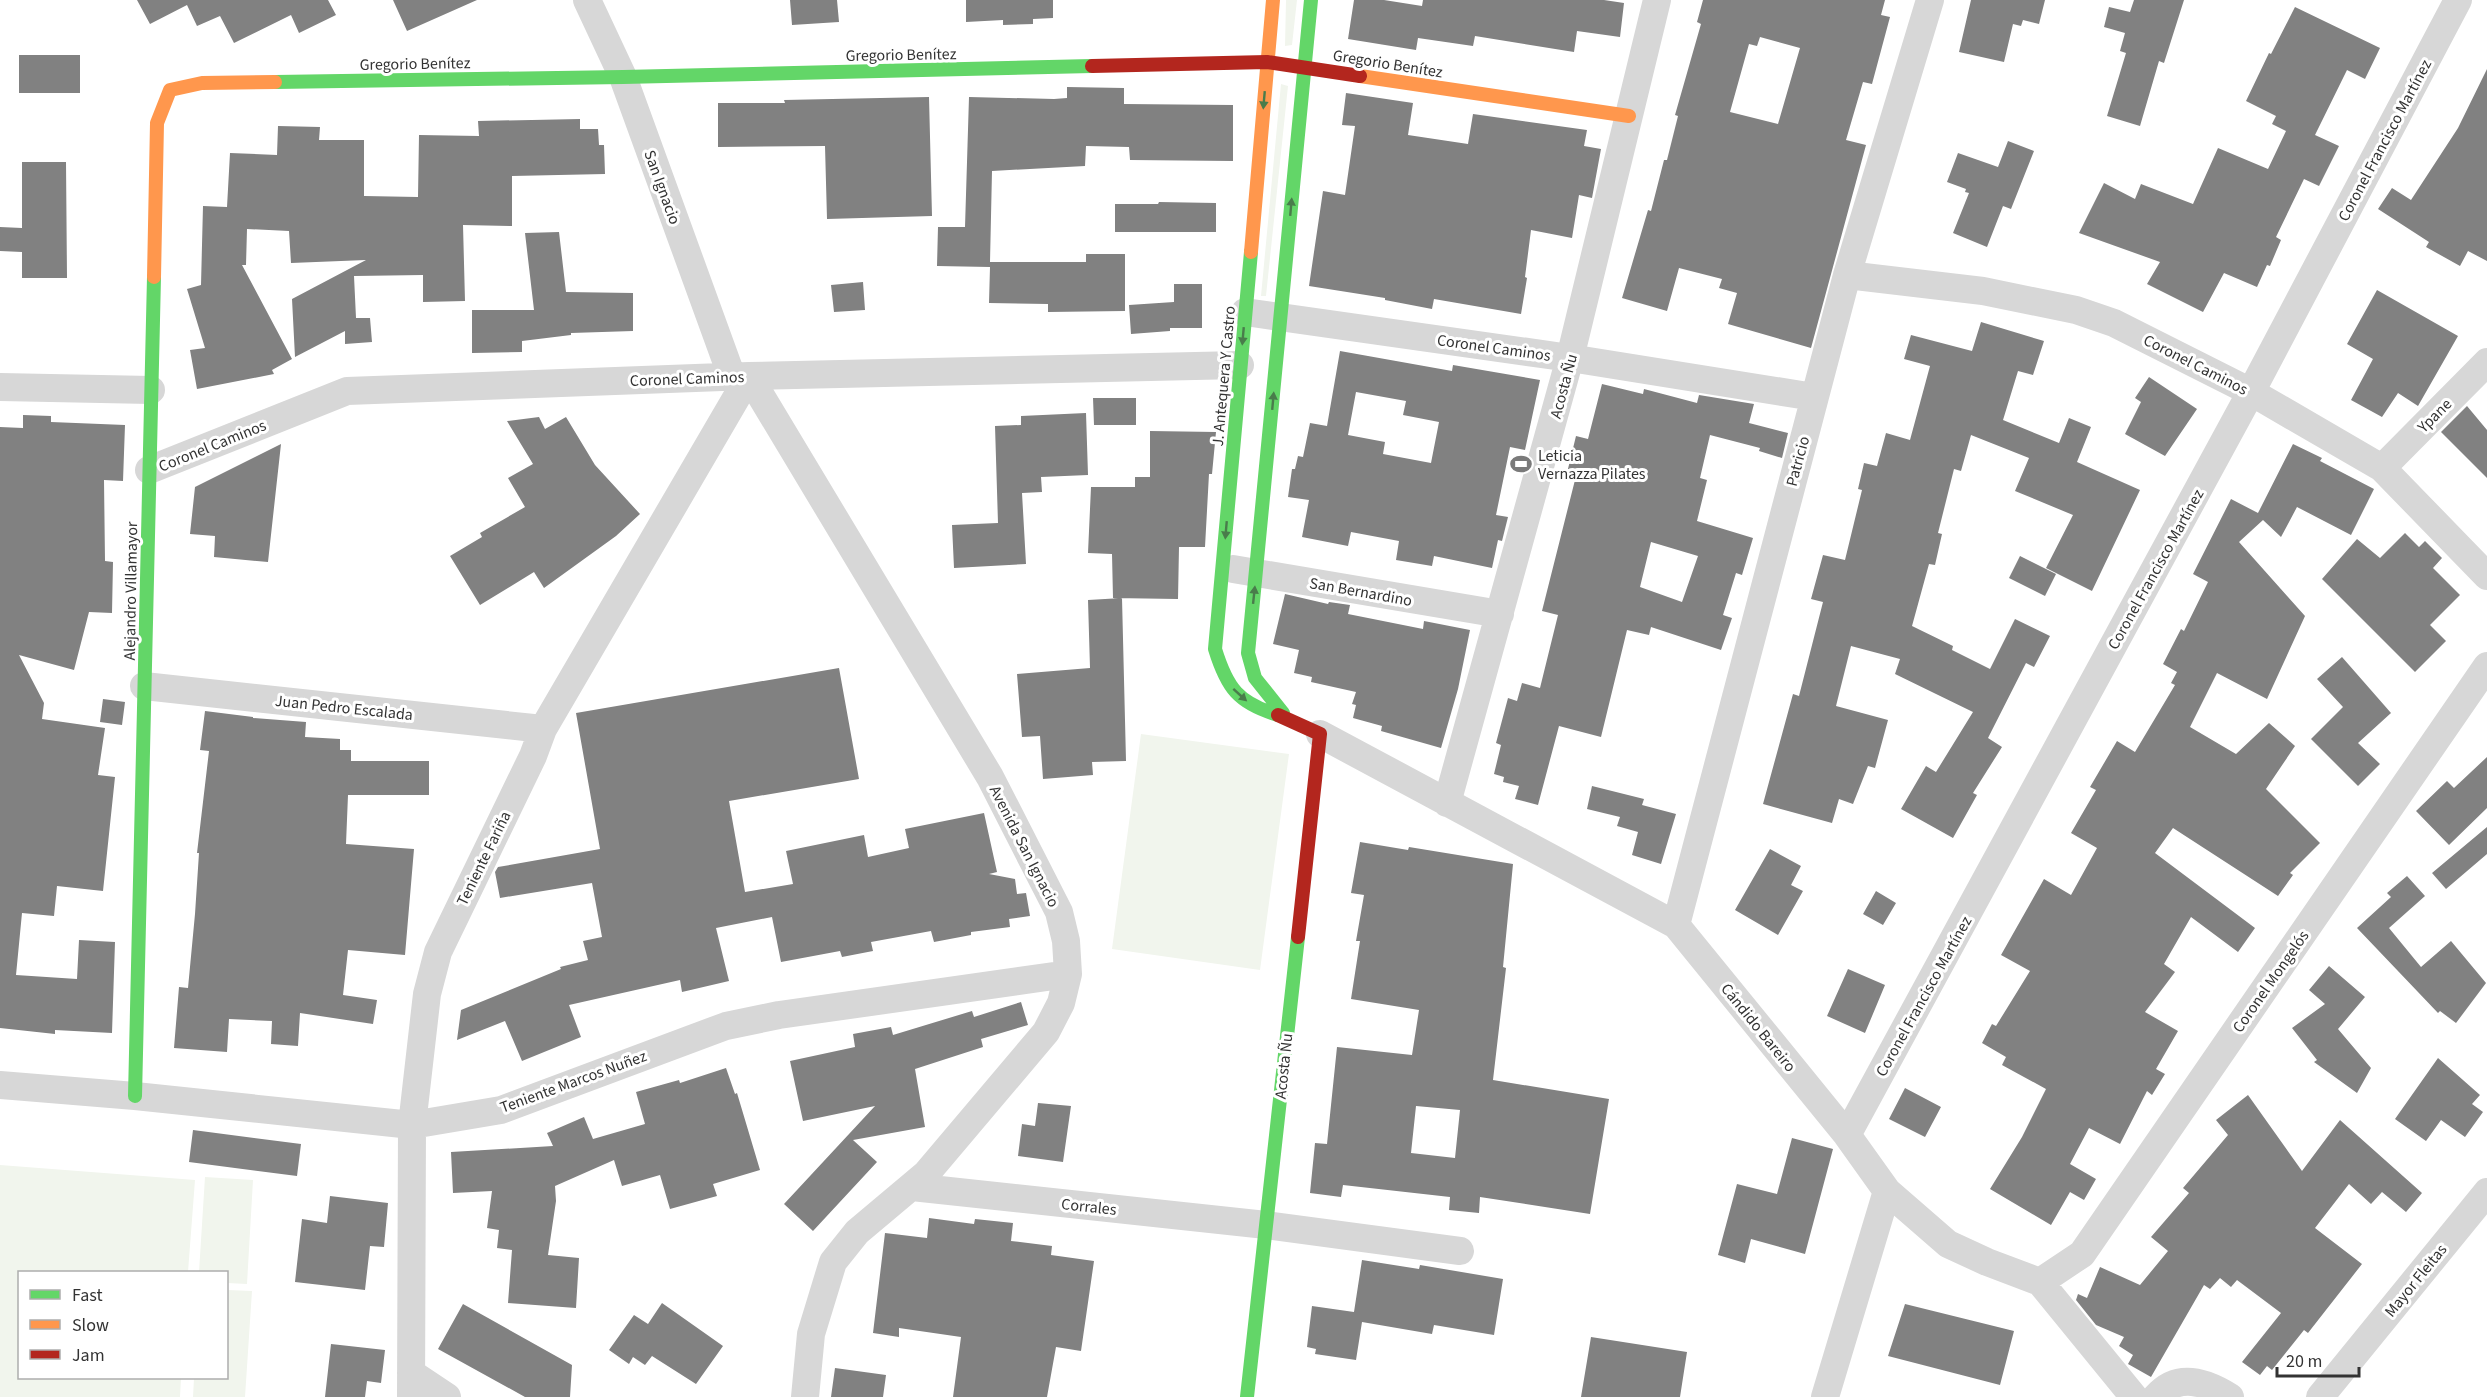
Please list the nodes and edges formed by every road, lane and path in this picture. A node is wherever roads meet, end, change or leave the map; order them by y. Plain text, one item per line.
1 (587, 0) edge
2 (1273, 0) edge
3 (1311, 0) edge
4 (1657, 0) edge
5 (1930, 0) edge
6 (2458, 0) edge
7 (1267, 62) junction
8 (1305, 68) junction
9 (622, 77) junction
10 (170, 90) joint
11 (1629, 116) junction
12 (1847, 275) junction
13 (1245, 312) junction
14 (1281, 317) junction
15 (1570, 358) junction
16 (2487, 362) edge
17 (1240, 365) junction
18 (740, 376) junction
19 (0, 387) edge
20 (151, 390) junction
21 (2251, 392) junction
22 (1814, 397) junction
23 (2382, 468) junction
24 (149, 470) junction
25 (1222, 568) junction
26 (1256, 573) junction
27 (2487, 576) edge
28 (1500, 614) junction
29 (2487, 666) edge
30 (144, 686) junction
31 (1287, 718) junction
32 (543, 729) junction
33 (1320, 734) junction
34 (1447, 803) junction
35 (1676, 925) junction
36 (1068, 974) junction
37 (0, 1085) edge
38 (135, 1096) junction
39 (412, 1125) junction
40 (1847, 1135) junction
41 (912, 1187) junction
42 (1887, 1191) junction
43 (2487, 1192) edge
44 (1266, 1225) junction
45 (1460, 1251) dead end
46 (2040, 1282) junction
47 (411, 1385) edge
48 (447, 1397) edge
49 (805, 1397) edge
50 (1247, 1397) edge
51 (1825, 1397) edge
52 (2134, 1397) edge
53 (2156, 1397) edge
54 (2230, 1397) edge
55 (2320, 1397) edge

1 - 9 street, San Ignacio
2 - 7 street, J. Antequera Y Castro
3 - 8 street, J. Antequera Y Castro
4 - 11 street, Acosta Ñu
5 - 12 street, Patricio
6 - 21 street, Coronel Francisco Martínez
7 - 8 street, Gregorio Benítez
7 - 9 street, Gregorio Benítez
7 -> 13 street, J. Antequera Y Castro
8 - 11 street, Gregorio Benítez
14 -> 8 street, J. Antequera Y Castro
9 - 10 street, Gregorio Benítez
9 - 18 street, San Ignacio
10 - 20 street, Alejandro Villamayor
11 - 15 street, Acosta Ñu
12 - 21 street, Coronel Caminos
12 - 22 street, Patricio
13 - 14 street, Coronel Caminos
13 -> 17 street, J. Antequera Y Castro
14 - 15 street, Coronel Caminos
26 -> 14 street, J. Antequera Y Castro
15 - 22 street, Coronel Caminos
15 - 28 street, Acosta Ñu
16 - 23 street, Ypane
17 - 18 street, Coronel Caminos
17 -> 25 street, J. Antequera Y Castro
18 - 24 street, Coronel Caminos
18 - 32 street, Teniente Fariña
18 - 36 street, Avenida San Ignacio
19 - 20 street
20 - 24 street, Alejandro Villamayor
21 - 23 street, Coronel Caminos
21 - 40 street, Coronel Francisco Martínez
22 - 35 street, Patricio
23 - 27 street, Coronel Caminos
24 - 30 street, Alejandro Villamayor
25 - 26 street, San Bernardino
25 -> 31 street, J. Antequera Y Castro
26 - 28 street, San Bernardino
31 -> 26 street, J. Antequera Y Castro
28 - 34 street, Acosta Ñu
29 - 46 street, Coronel Mongelós
30 - 32 street, Juan Pedro Escalada
30 - 38 street, Alejandro Villamayor
31 - 33 street, J. Antequera Y Castro
32 - 39 street, Teniente Fariña
33 - 34 street, Cándido Bareiro
33 - 44 street, Acosta Ñu
34 - 35 street, Cándido Bareiro
35 - 40 street, Cándido Bareiro
36 - 39 street, Teniente Marcos Nuñez
36 - 41 street, Avenida San Ignacio
37 - 38 street, Teniente Marcos Nuñez
38 - 39 street, Teniente Marcos Nuñez
39 - 47 street, Teniente Fariña
40 - 42 street, Cándido Bareiro
41 - 44 street, Corrales
41 - 49 street, Avenida San Ignacio
42 - 46 street, Cándido Bareiro
42 - 51 street
43 - 55 street, Mayor Fleitas
44 - 45 street, Corrales
44 - 50 street, Acosta Ñu
46 - 52 street
47 - 48 street
53 - 54 street

